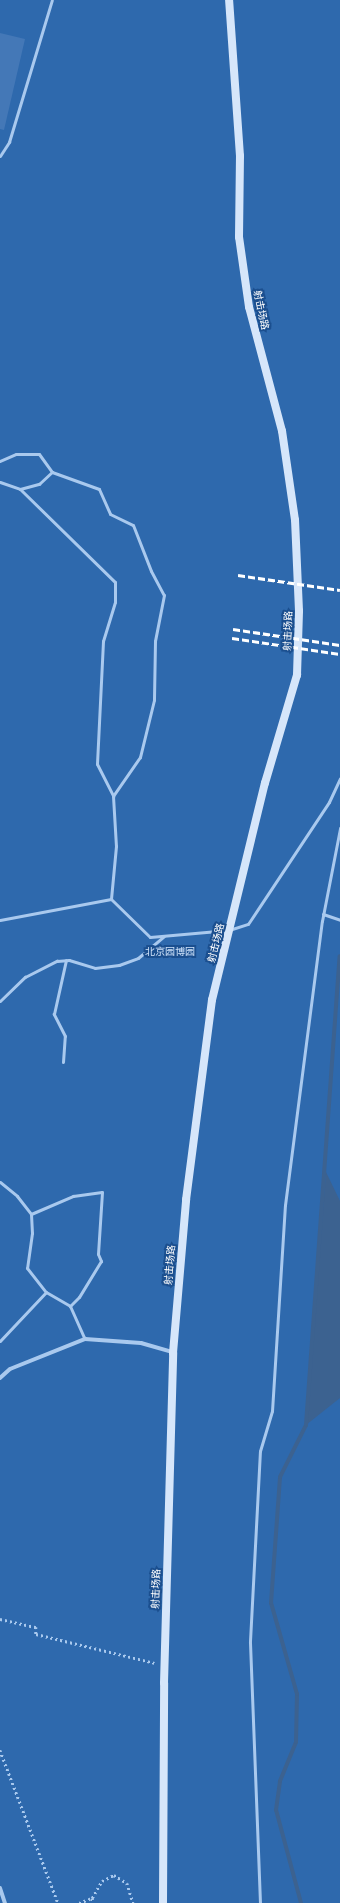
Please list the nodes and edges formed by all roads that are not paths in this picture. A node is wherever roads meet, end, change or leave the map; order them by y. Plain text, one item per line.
1 (52, 0) edge
2 (229, 0) edge
3 (0, 156) edge
4 (0, 461) edge
5 (52, 472) junction
6 (0, 482) edge
7 (20, 489) junction
8 (340, 778) edge
9 (113, 796) junction
10 (340, 828) edge
11 (111, 899) junction
12 (323, 914) junction
13 (0, 920) edge
14 (340, 920) edge
15 (229, 930) junction
16 (164, 936) junction
17 (66, 960) junction
18 (0, 1001) edge
19 (63, 1062) dead end
20 (0, 1182) edge
21 (31, 1214) junction
22 (46, 1292) junction
23 (70, 1306) junction
24 (85, 1339) junction
25 (0, 1341) edge
26 (173, 1352) junction
27 (0, 1378) edge
28 (0, 1888) edge
29 (5, 1903) edge
30 (163, 1903) edge
31 (260, 1903) edge

1 - 3 lane
2 - 15 street, 射击场路
4 - 5 lane
5 - 7 lane
5 - 9 lane
6 - 7 lane
7 - 9 lane
8 - 15 lane
9 - 11 lane
10 - 12 lane
11 - 13 lane
11 - 16 lane
12 - 14 lane
12 - 31 lane
15 - 16 lane
15 - 26 street, 射击场路
16 - 17 lane
17 - 18 lane
17 - 19 lane
20 - 21 lane
21 - 22 lane
21 - 23 lane
22 - 23 lane
22 - 25 lane
23 - 24 lane
24 - 26 street
24 - 27 street
26 - 30 street, 射击场路
28 - 29 street

